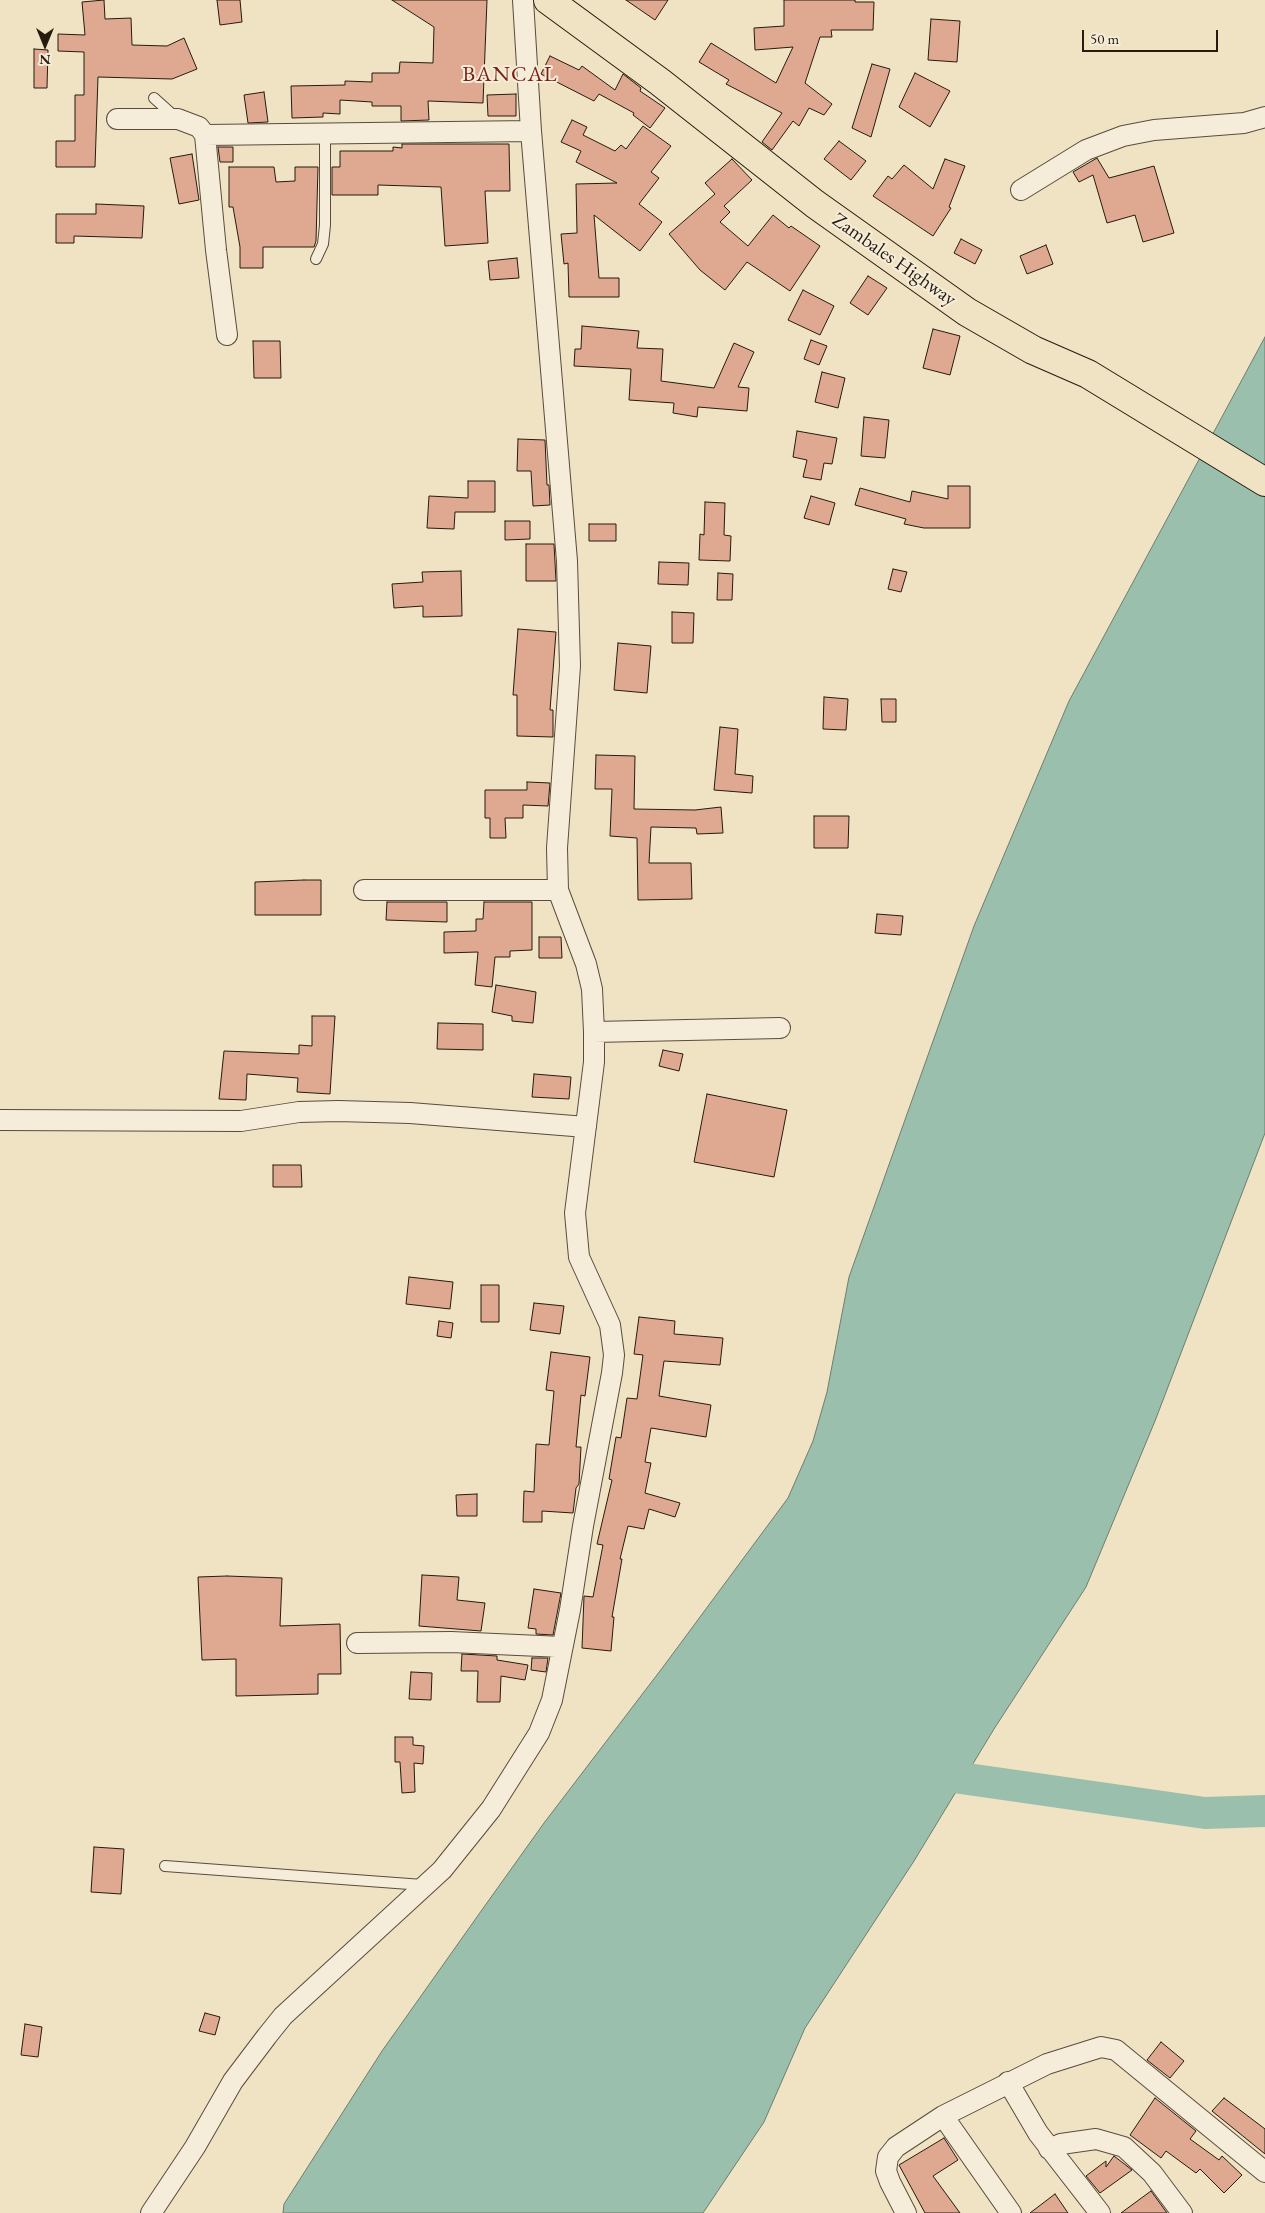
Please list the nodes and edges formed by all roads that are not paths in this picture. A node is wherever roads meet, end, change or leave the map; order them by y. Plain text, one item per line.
1 (523, 0) edge
2 (548, 0) edge
3 (154, 98) dead end
4 (1265, 117) edge
5 (117, 119) dead end
6 (178, 119) junction
7 (531, 131) junction
8 (205, 135) junction
9 (325, 135) junction
10 (1021, 190) dead end
11 (316, 258) dead end
12 (227, 335) dead end
13 (1265, 482) edge
14 (364, 890) dead end
15 (558, 890) junction
16 (780, 1028) dead end
17 (594, 1032) junction
18 (0, 1120) edge
19 (586, 1127) junction
20 (357, 1643) dead end
21 (562, 1647) junction
22 (165, 1866) dead end
23 (428, 1885) junction
24 (1008, 2082) junction
25 (943, 2116) junction
26 (1049, 2149) junction
27 (1265, 2172) edge
28 (905, 2212) edge
29 (151, 2213) edge
30 (1011, 2213) edge
31 (1100, 2213) edge
32 (1182, 2213) edge

1 - 7 street
2 - 13 main road, Zambales Highway
3 - 6 lane
4 - 10 street
5 - 6 street
6 - 8 street
7 - 9 street
7 - 15 street
8 - 9 street
8 - 12 street
9 - 11 lane
14 - 15 street
15 - 17 street
16 - 17 street
17 - 19 street
18 - 19 street
19 - 21 street
20 - 21 street
21 - 23 street
22 - 23 lane
23 - 29 street
24 - 25 street
24 - 26 street
24 - 27 street
25 - 28 street
25 - 30 street
26 - 31 street
26 - 32 street

